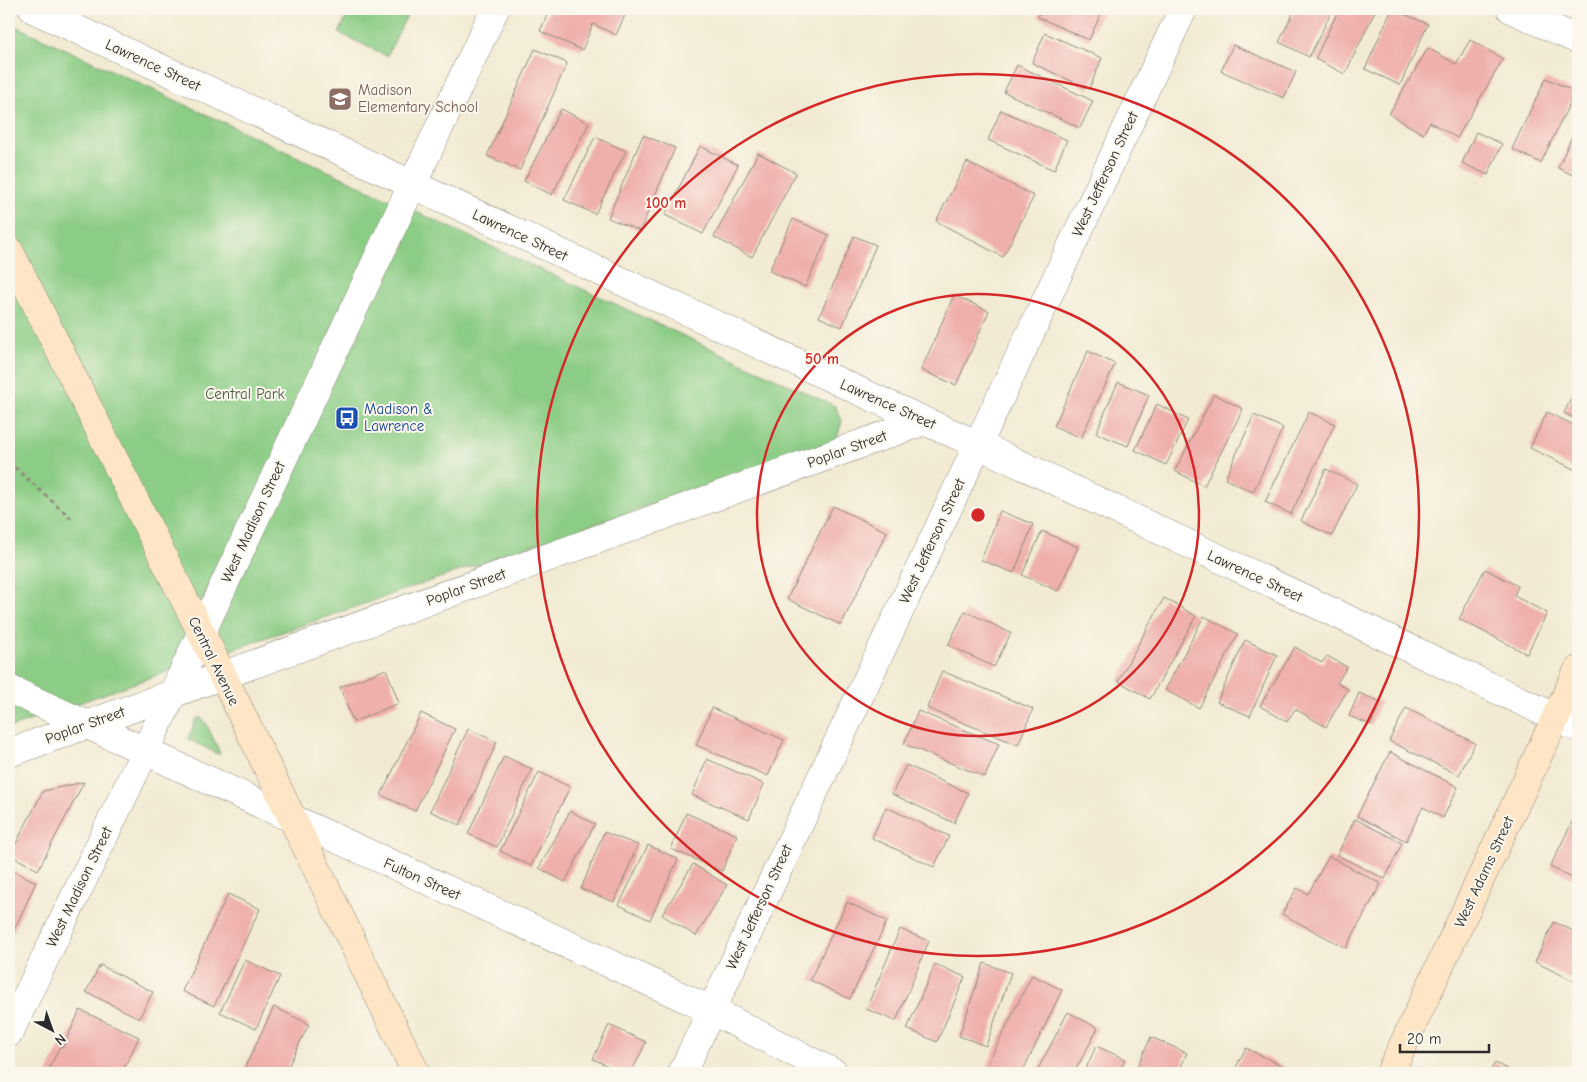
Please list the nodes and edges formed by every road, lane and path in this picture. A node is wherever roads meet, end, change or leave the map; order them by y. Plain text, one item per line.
1 (33, 9) edge
2 (495, 9) edge
3 (1183, 9) edge
4 (1511, 9) edge
5 (1578, 40) edge
6 (412, 185) junction
7 (9, 250) edge
8 (924, 421) junction
9 (977, 444) junction
10 (9, 462) edge
11 (74, 521) dead end
12 (201, 633) junction
13 (1578, 670) edge
14 (223, 676) junction
15 (9, 689) edge
16 (173, 693) junction
17 (1567, 723) edge
18 (86, 725) junction
19 (144, 751) junction
20 (9, 753) edge
21 (291, 818) junction
22 (711, 1010) junction
23 (9, 1033) edge
24 (416, 1073) edge
25 (682, 1073) edge
26 (834, 1073) edge
27 (1390, 1073) edge

1 - 6 street, Lawrence Street
2 - 6 street, West Madison Street
3 - 9 street, West Jefferson Street
4 - 5 street
6 - 8 street, Lawrence Street
6 - 12 street, West Madison Street
7 - 12 street, Central Avenue
8 - 9 street, Lawrence Street
8 - 14 street, Poplar Street
9 - 17 street, Lawrence Street
9 - 22 street, West Jefferson Street
10 - 11 path
12 - 14 street, Central Avenue
12 - 16 street, West Madison Street
13 - 17 street, West Adams Street
14 - 16 street, Poplar Street
14 - 21 street, Central Avenue
15 - 18 street, Fulton Street
16 - 18 street, Poplar Street
16 - 19 street, West Madison Street
17 - 27 street, West Adams Street
18 - 19 street, Fulton Street
18 - 20 street, Poplar Street
19 - 21 street, Fulton Street
19 - 23 street, West Madison Street
21 - 22 street, Fulton Street
21 - 24 street, Central Avenue
22 - 25 street, West Jefferson Street
22 - 26 street, Fulton Street

